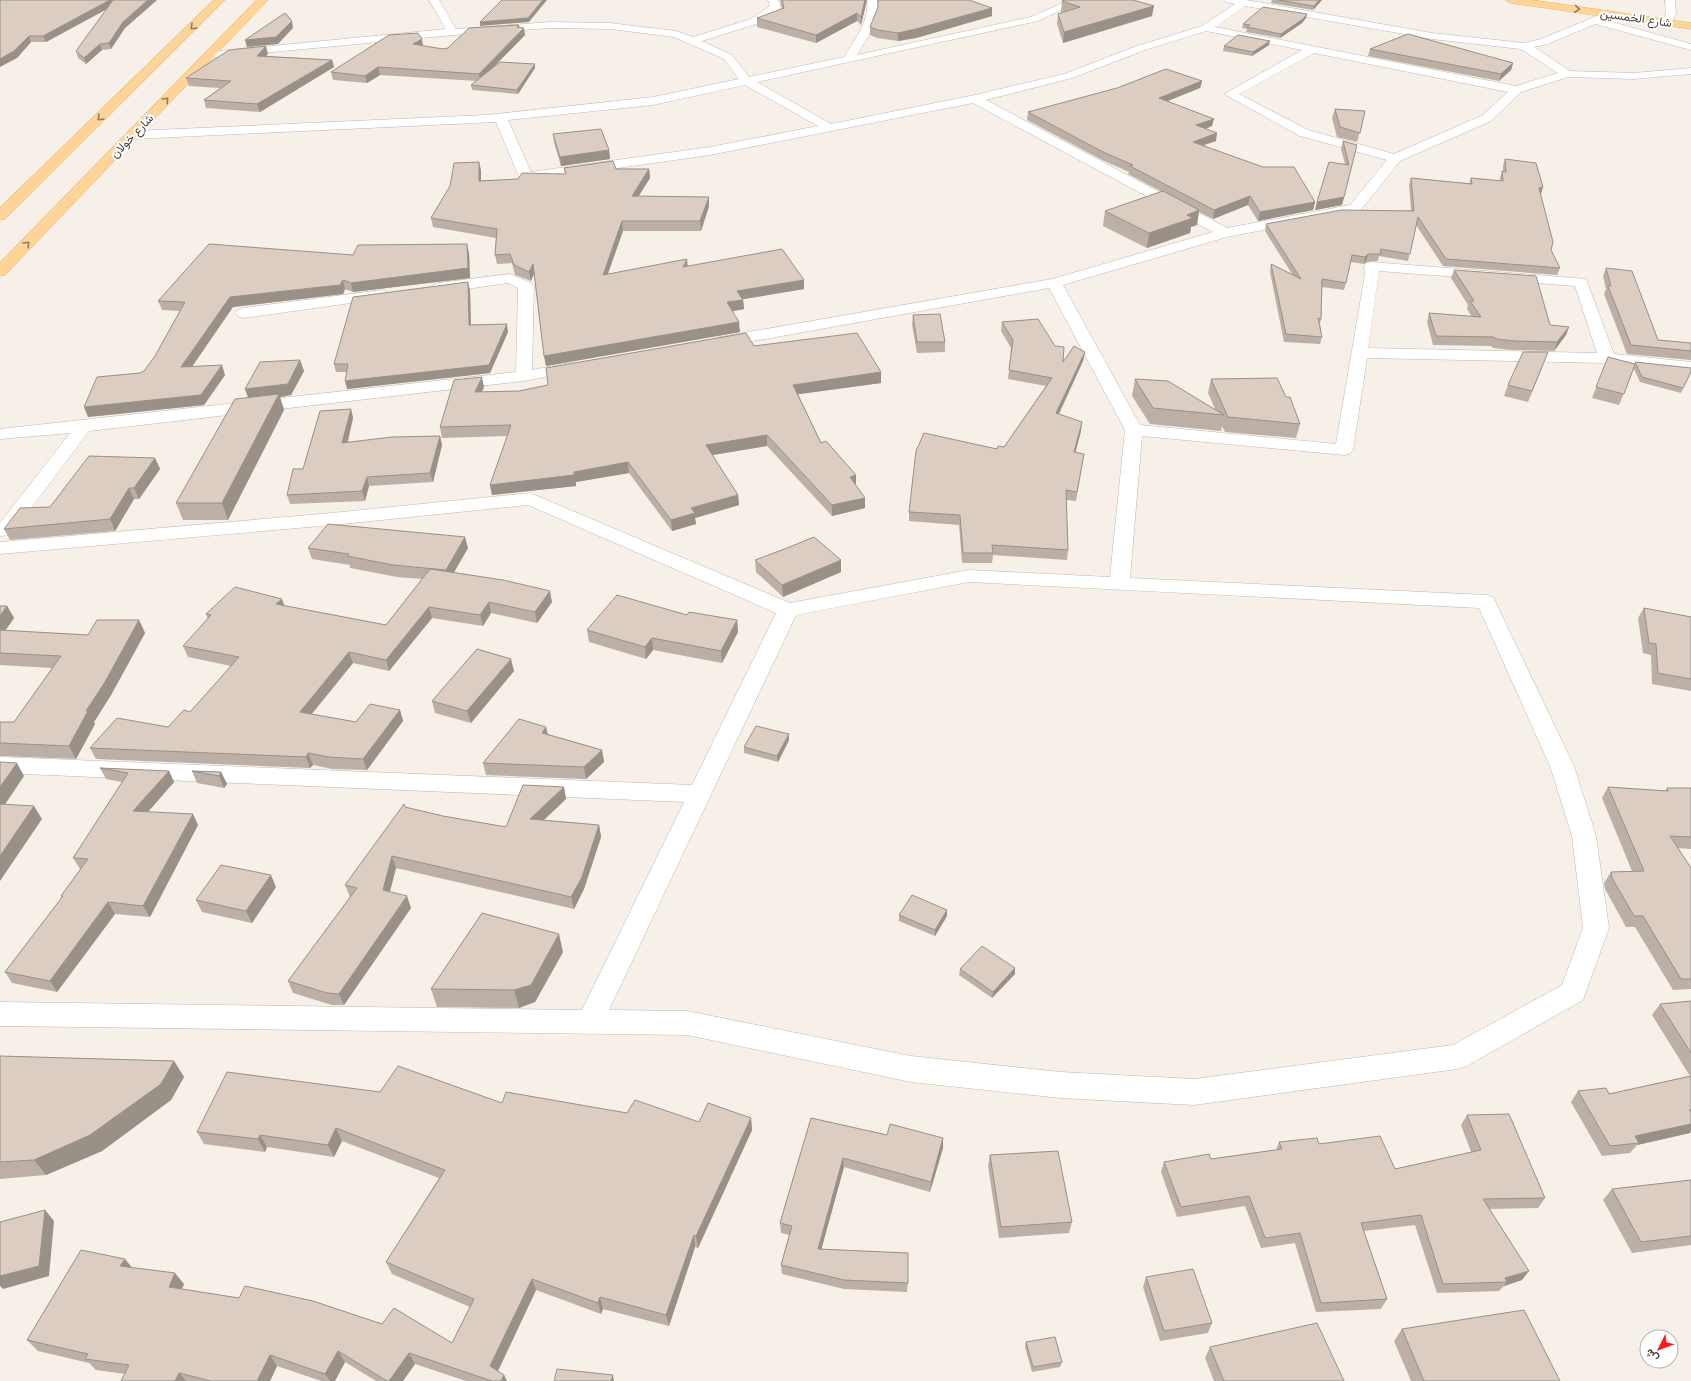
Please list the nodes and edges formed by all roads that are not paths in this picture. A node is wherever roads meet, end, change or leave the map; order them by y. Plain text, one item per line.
1 (220, 0) edge
2 (263, 0) edge
3 (434, 0) edge
4 (773, 0) edge
5 (872, 0) edge
6 (1077, 0) edge
7 (1228, 0) edge
8 (1510, 0) edge
9 (1574, 0) edge
10 (1670, 0) edge
11 (1243, 3) junction
12 (1609, 14) junction
13 (1691, 16) edge
14 (1669, 18) junction
15 (1594, 20) junction
16 (1691, 26) edge
17 (1206, 28) junction
18 (453, 32) junction
19 (692, 41) junction
20 (1524, 46) junction
21 (1691, 47) edge
22 (1312, 49) junction
23 (210, 55) junction
24 (848, 60) junction
25 (1691, 71) edge
26 (1567, 74) junction
27 (746, 81) junction
28 (1517, 90) junction
29 (975, 99) junction
30 (500, 117) junction
31 (830, 128) junction
32 (133, 135) junction
33 (1395, 158) junction
34 (0, 216) edge
35 (1225, 233) junction
36 (3, 265) edge
37 (1054, 283) junction
38 (424, 290) edge
39 (400, 293) edge
40 (243, 313) dead end
41 (703, 345) edge
42 (1359, 353) junction
43 (1607, 358) junction
44 (594, 364) edge
45 (1691, 367) edge
46 (524, 376) junction
47 (84, 426) junction
48 (1134, 430) junction
49 (0, 434) edge
50 (0, 537) edge
51 (0, 548) edge
52 (1120, 583) junction
53 (788, 610) junction
54 (0, 765) edge
55 (699, 794) junction
56 (0, 1014) edge
57 (590, 1022) junction

1 -> 34 main road
2 - 23 main road, شارع خولان
3 - 18 street
4 - 19 street
5 - 24 street
6 - 24 street
7 - 11 street
8 -> 12 main road, شارع الخمسين
9 - 14 main road, شارع الخمسين
10 - 14 street
11 - 17 street
11 - 20 street
12 - 14 main road, شارع الخمسين
12 - 15 street
13 - 14 main road, شارع الخمسين
14 - 16 main road, شارع الخمسين
15 - 20 street
15 - 21 street
17 - 22 street
17 - 29 street
18 - 19 street
18 - 23 street
19 - 27 street
20 - 26 street
22 - 28 street
22 - 33 street
32 -> 23 main road, شارع خولان
24 - 27 street
25 - 26 street
26 - 28 street
27 - 30 street
27 - 31 street
28 - 33 street
29 - 31 street
29 - 35 street
30 - 31 street
30 - 32 street
36 -> 32 main road, شارع خولان
33 - 35 street
35 - 37 street
37 - 41 street
37 - 48 street
38 - 46 street
39 - 40 street
42 - 43 street
42 - 43 street
42 - 48 street
43 - 45 street
44 - 46 street
46 - 47 street
47 - 49 street
47 - 50 street
48 - 52 street
51 - 53 street
52 - 53 street
52 - 57 street
53 - 55 street
54 - 55 street
55 - 57 street
56 - 57 street

